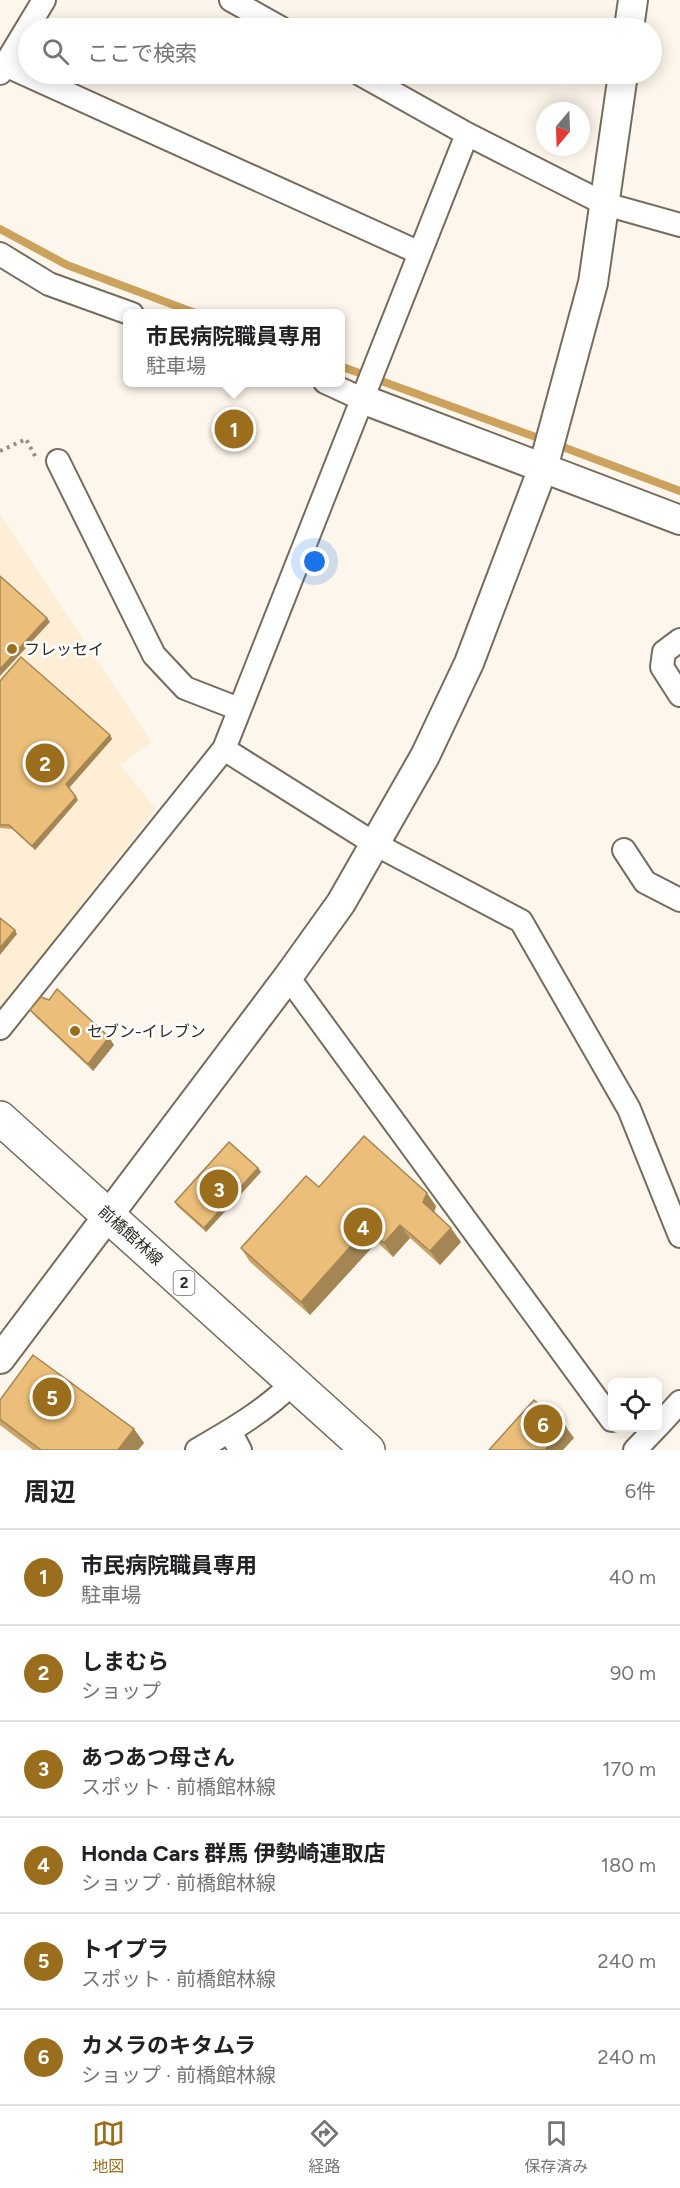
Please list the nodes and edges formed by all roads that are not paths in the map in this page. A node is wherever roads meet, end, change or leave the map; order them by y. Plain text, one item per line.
1 (44, 0) edge
2 (231, 0) edge
3 (633, 0) edge
4 (33, 18) edge
5 (263, 18) edge
6 (630, 18) edge
7 (18, 43) edge
8 (2, 69) edge
9 (18, 76) edge
10 (36, 84) edge
11 (378, 84) edge
12 (622, 84) edge
13 (466, 134) junction
14 (605, 204) junction
15 (680, 225) edge
16 (420, 253) junction
17 (0, 255) edge
18 (123, 311) edge
19 (336, 387) edge
20 (362, 399) junction
21 (58, 461) road end
22 (543, 468) junction
23 (680, 520) edge
24 (680, 640) edge
25 (680, 694) edge
26 (239, 709) junction
27 (224, 749) junction
28 (375, 844) junction
29 (624, 850) dead end
30 (680, 900) edge
31 (288, 977) junction
32 (0, 1028) edge
33 (0, 1118) edge
34 (108, 1215) junction
35 (680, 1236) edge
36 (0, 1359) edge
37 (294, 1382) junction
38 (680, 1402) edge
39 (608, 1415) edge
40 (662, 1422) edge
41 (621, 1432) edge
42 (652, 1432) edge
43 (235, 1441) edge
44 (197, 1450) edge
45 (368, 1450) edge
46 (635, 1450) edge

1 - 4 street
2 - 5 street
3 - 6 street
7 - 8 street
8 - 9 street
10 - 16 street
11 - 13 street
12 - 14 street
13 - 14 street
13 - 16 street
14 - 15 street
14 - 22 street
16 - 20 street
17 - 18 street
19 - 20 street
20 - 22 street
20 - 26 street
21 - 26 street
22 - 23 street
22 - 28 street
24 - 25 street
26 - 27 street
27 - 28 street
27 - 32 street
28 - 31 street
28 - 35 street
29 - 30 street
31 - 34 street
31 - 39 street
33 - 34 main road, 前橋館林線 / 2
34 - 36 street
34 - 37 main road, 前橋館林線 / 2
37 - 43 street
37 - 45 main road, 前橋館林線 / 2
38 - 40 street
41 - 46 street
42 - 46 street
43 - 44 street

